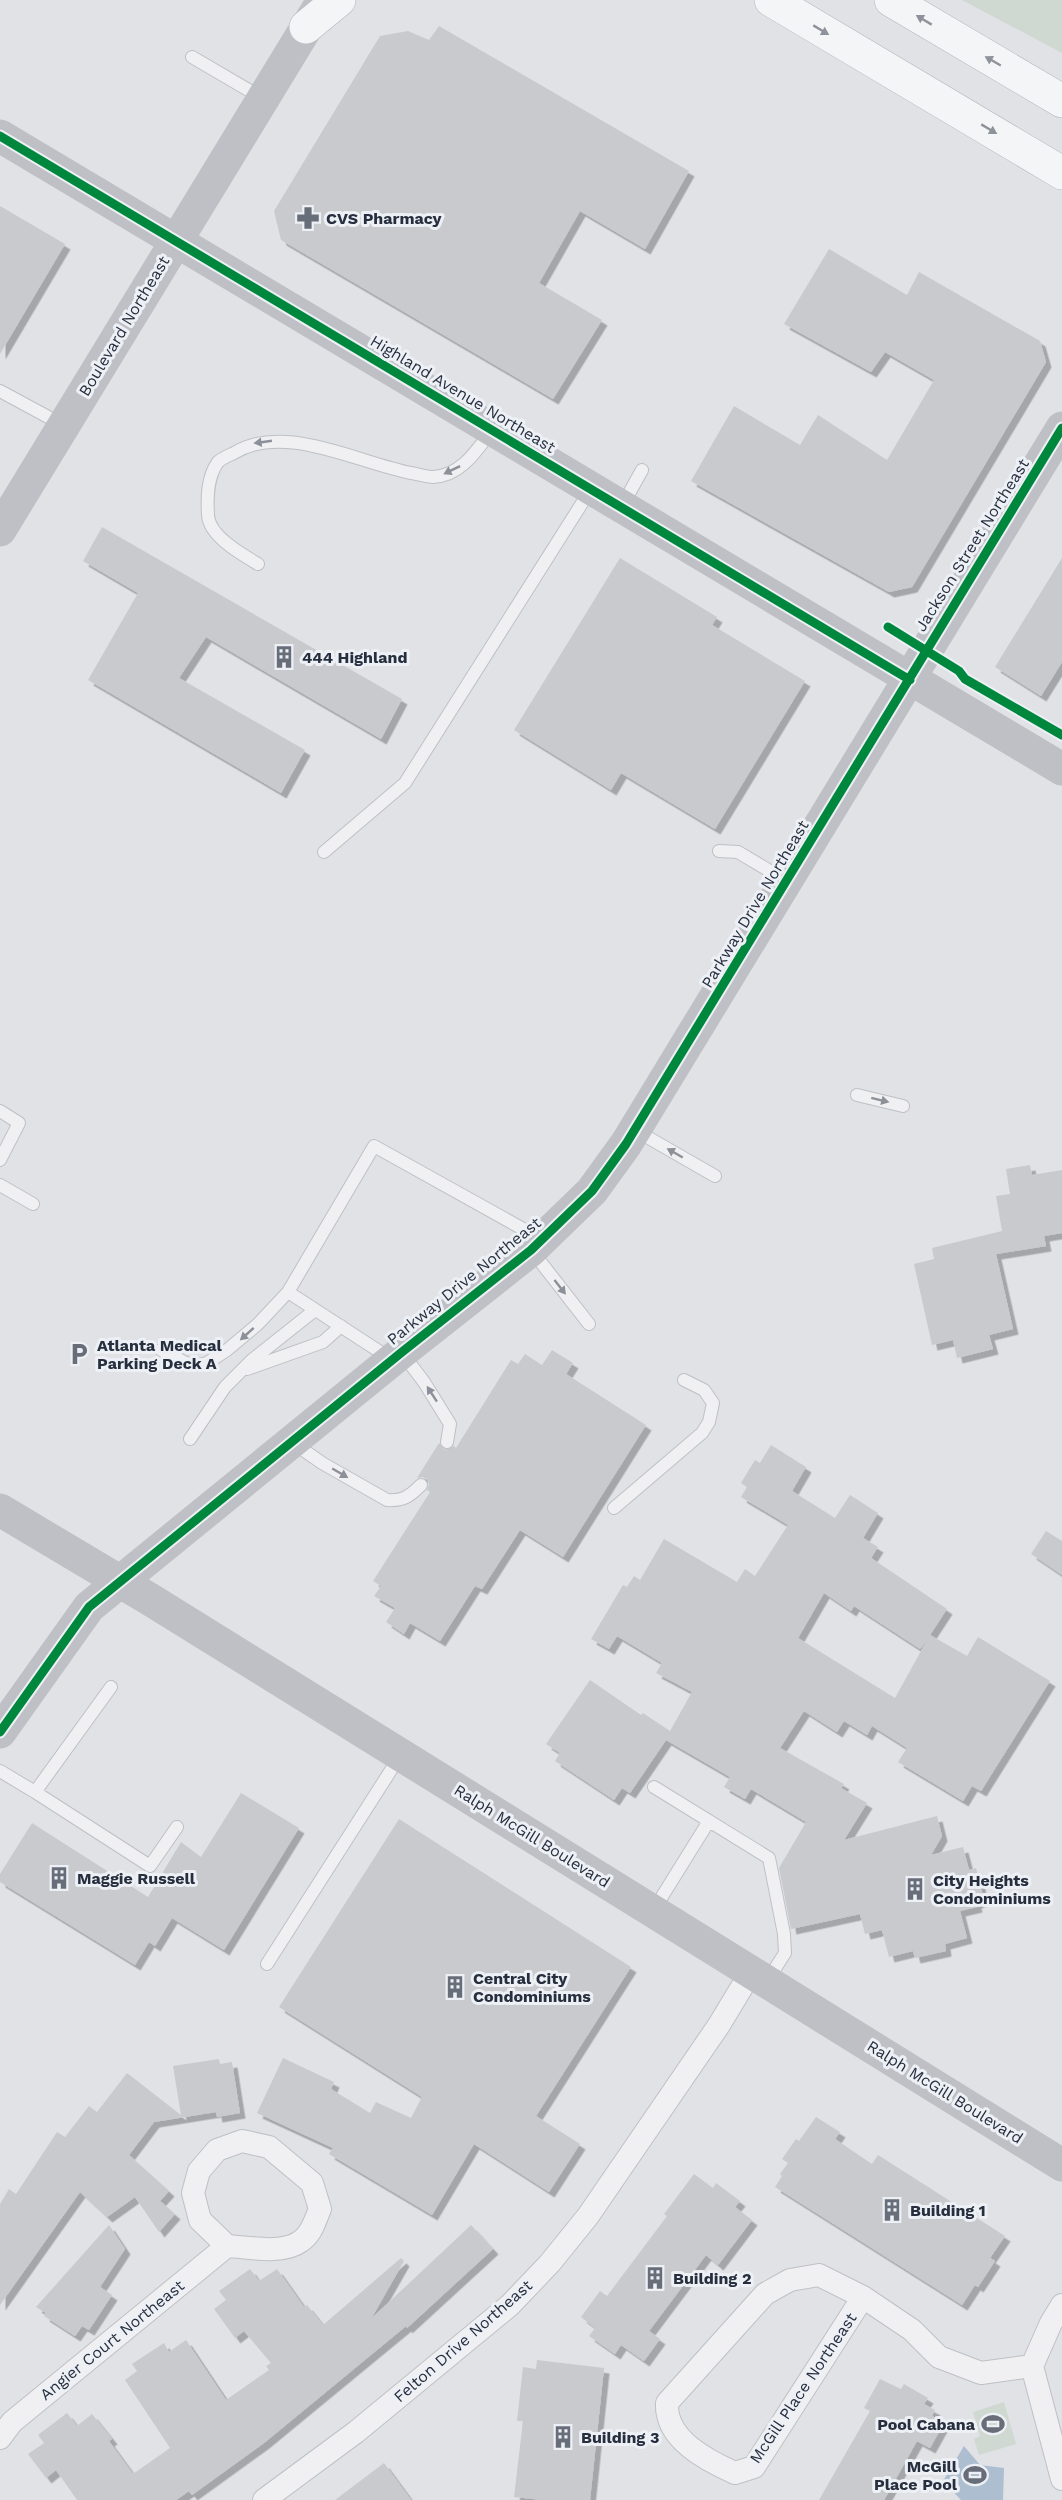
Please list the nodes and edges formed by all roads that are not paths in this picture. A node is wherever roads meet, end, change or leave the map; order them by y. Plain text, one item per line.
1 (339, 0) edge
2 (771, 0) edge
3 (891, 0) edge
4 (315, 14) edge
5 (192, 57) dead end
6 (263, 98) junction
7 (1062, 101) edge
8 (0, 136) edge
9 (1062, 172) edge
10 (177, 240) junction
11 (0, 391) edge
12 (64, 426) junction
13 (1062, 428) edge
14 (493, 429) junction
15 (642, 470) dead end
16 (591, 488) junction
17 (622, 507) junction
18 (0, 530) edge
19 (258, 564) dead end
20 (910, 680) junction
21 (1062, 769) edge
22 (719, 851) dead end
23 (324, 852) dead end
24 (787, 881) junction
25 (857, 1095) dead end
26 (903, 1106) dead end
27 (0, 1111) edge
28 (635, 1130) junction
29 (0, 1160) edge
30 (715, 1176) dead end
31 (0, 1185) edge
32 (33, 1204) dead end
33 (536, 1244) junction
34 (288, 1292) junction
35 (315, 1310) junction
36 (589, 1324) dead end
37 (341, 1326) junction
38 (161, 1350) dead end
39 (397, 1356) junction
40 (238, 1374) junction
41 (684, 1380) dead end
42 (190, 1439) dead end
43 (291, 1442) junction
44 (447, 1442) dead end
45 (421, 1485) dead end
46 (614, 1508) dead end
47 (0, 1510) edge
48 (120, 1581) junction
49 (111, 1687) dead end
50 (0, 1732) edge
51 (401, 1755) junction
52 (0, 1771) edge
53 (654, 1787) dead end
54 (35, 1792) junction
55 (709, 1821) junction
56 (177, 1827) dead end
57 (652, 1912) junction
58 (267, 1964) dead end
59 (759, 1977) junction
60 (1062, 2165) edge
61 (227, 2246) junction
62 (863, 2297) junction
63 (1062, 2305) edge
64 (1032, 2366) junction
65 (0, 2438) edge
66 (1062, 2479) edge
67 (264, 2500) edge

1 - 4 highway
2 -> 9 highway
7 -> 3 highway
4 - 6 main road, Boulevard Northeast
5 - 6 lane
6 - 10 main road, Boulevard Northeast
8 - 10 main road, Highland Avenue Northeast
10 - 12 main road, Boulevard Northeast
10 - 14 main road, Highland Avenue Northeast
11 - 12 lane
12 - 18 main road, Boulevard Northeast
13 - 20 main road, Jackson Street Northeast
14 - 16 main road, Highland Avenue Northeast
14 -> 19 lane
15 - 17 lane
16 - 17 main road, Highland Avenue Northeast
16 - 23 lane
17 - 20 main road, Highland Avenue Northeast
20 - 21 main road, Highland Avenue Northeast
20 - 24 main road, Parkway Drive Northeast
22 - 24 lane
24 - 28 main road, Parkway Drive Northeast
25 -> 26 lane
27 - 29 lane
30 -> 28 lane
28 - 33 main road, Parkway Drive Northeast
31 - 32 lane
33 - 34 lane
33 -> 36 lane
33 - 39 main road, Parkway Drive Northeast
34 - 35 lane
34 -> 38 lane
35 - 37 lane
35 - 40 lane
37 - 39 lane
37 - 40 lane
39 - 43 main road, Parkway Drive Northeast
44 -> 39 lane
40 - 42 lane
41 - 46 lane
43 -> 45 lane
43 - 48 main road, Parkway Drive Northeast
47 - 48 main road, Ralph McGill Boulevard
48 - 50 main road, Parkway Drive Northeast
48 - 51 main road, Ralph McGill Boulevard
49 - 54 lane
51 - 57 main road, Ralph McGill Boulevard
51 - 58 lane
52 - 54 lane
53 - 55 lane
54 - 56 lane
55 - 57 lane
55 - 59 lane
57 - 59 main road, Ralph McGill Boulevard
59 - 60 main road, Ralph McGill Boulevard
59 - 67 street, Felton Drive Northeast
61 - 61 street
61 - 65 street, Angier Court Northeast
62 - 62 street, McGill Place Northeast
62 - 64 street, McGill Place Northeast
63 - 64 street
64 - 66 street

